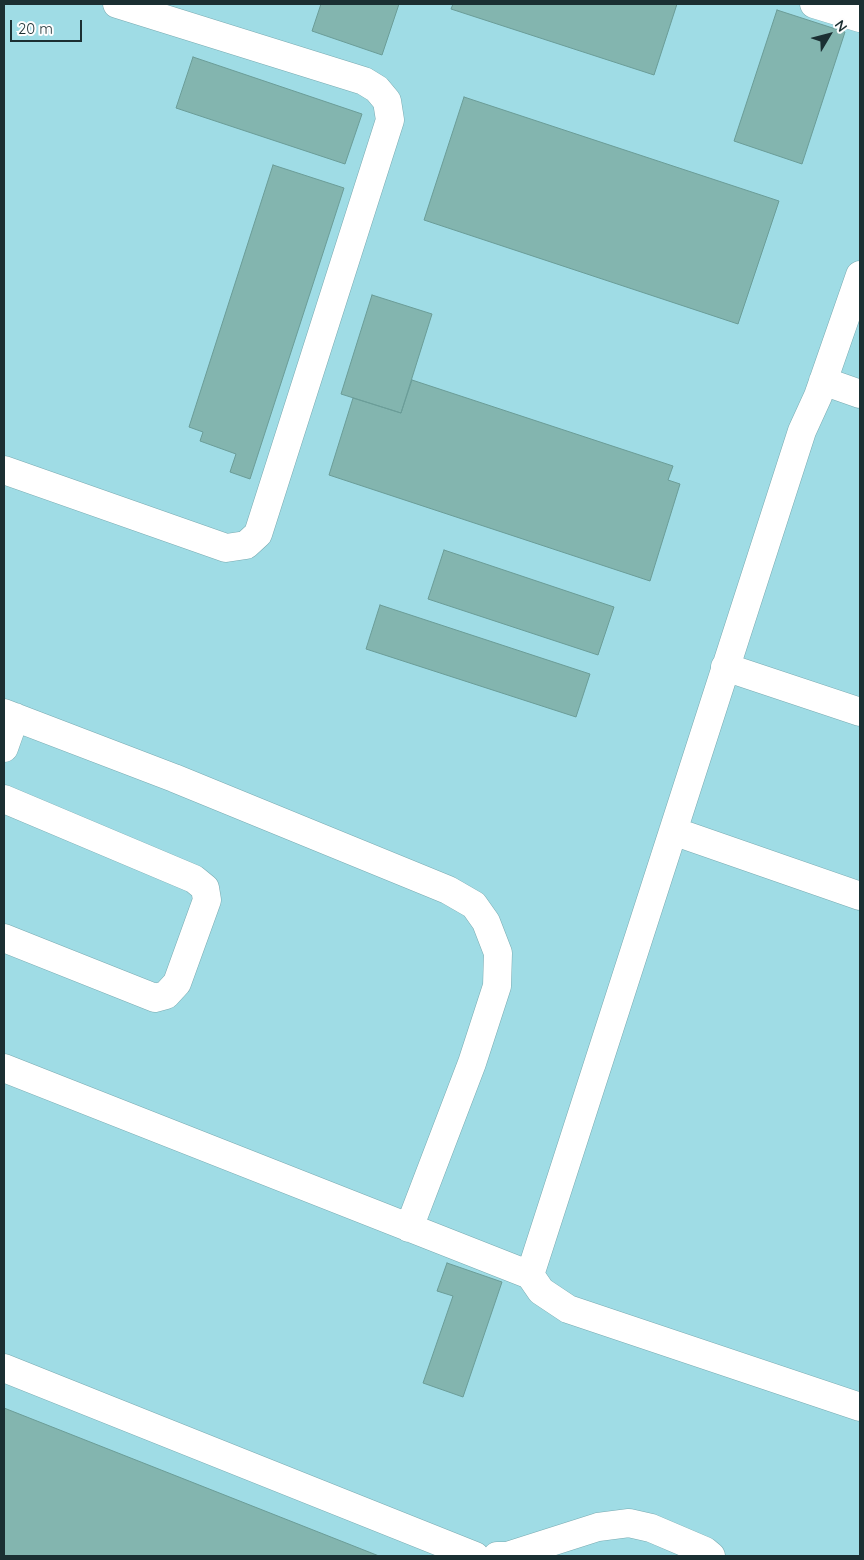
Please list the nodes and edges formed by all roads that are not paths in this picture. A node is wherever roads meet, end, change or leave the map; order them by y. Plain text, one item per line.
1 (118, 4) edge
2 (814, 4) edge
3 (860, 18) edge
4 (860, 275) edge
5 (823, 381) junction
6 (860, 394) edge
7 (4, 470) edge
8 (725, 667) junction
9 (860, 712) edge
10 (9, 715) edge
11 (4, 748) edge
12 (4, 799) edge
13 (673, 831) junction
14 (860, 896) edge
15 (4, 938) edge
16 (4, 1068) edge
17 (409, 1228) junction
18 (530, 1275) junction
19 (4, 1368) edge
20 (860, 1407) edge
21 (459, 1554) edge
22 (497, 1556) edge
23 (711, 1556) edge

1 - 7 lane
2 - 3 lane
4 - 5 lane
5 - 6 lane
5 - 8 lane
8 - 9 lane
8 - 13 lane
10 - 11 lane
10 - 17 lane
12 - 15 lane
13 - 14 lane
13 - 18 lane
16 - 17 lane
17 - 18 lane
18 - 20 lane
19 - 21 lane
22 - 23 lane

